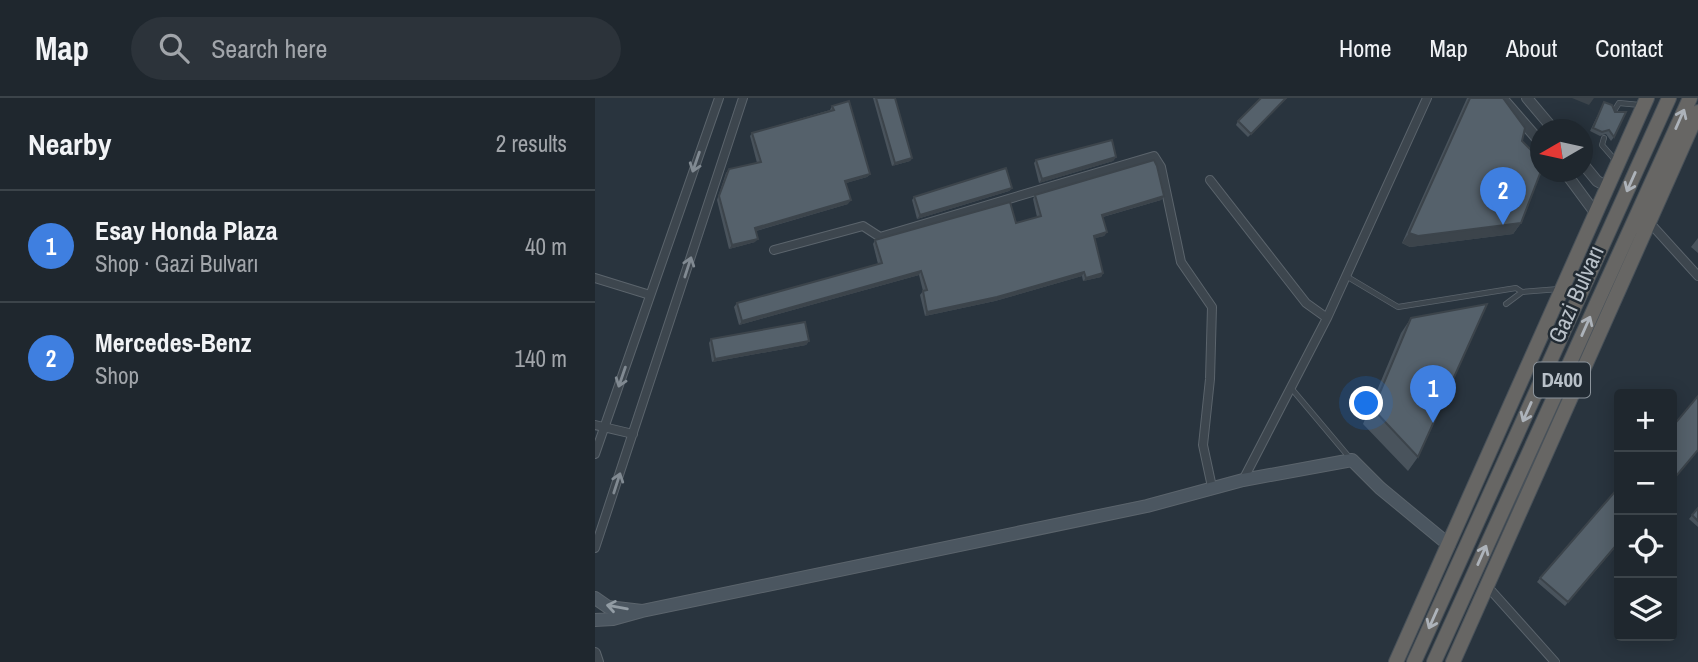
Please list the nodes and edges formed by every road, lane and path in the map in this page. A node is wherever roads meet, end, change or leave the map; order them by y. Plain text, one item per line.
1 (719, 98) edge
2 (743, 98) edge
3 (1427, 98) edge
4 (1502, 98) edge
5 (1527, 98) edge
6 (1669, 98) edge
7 (1690, 98) edge
8 (1646, 102) edge
9 (1614, 111) edge
10 (1698, 112) edge
11 (1545, 119) edge
12 (1530, 130) edge
13 (1604, 138) dead end
14 (1618, 163) junction
15 (1593, 176) edge
16 (1210, 180) dead end
17 (1572, 182) edge
18 (1608, 187) junction
19 (1596, 214) junction
20 (1649, 222) junction
21 (774, 250) dead end
22 (1346, 276) junction
23 (1698, 276) edge
24 (595, 278) edge
25 (1564, 289) junction
26 (1522, 292) junction
27 (650, 295) junction
28 (1506, 304) dead end
29 (1327, 318) junction
30 (1290, 386) junction
31 (600, 426) edge
32 (633, 434) junction
33 (595, 454) edge
34 (1352, 460) junction
35 (1243, 480) junction
36 (1212, 487) junction
37 (1449, 545) junction
38 (595, 548) edge
39 (1472, 578) junction
40 (1487, 586) junction
41 (595, 598) edge
42 (642, 611) junction
43 (595, 620) edge
44 (595, 653) edge
45 (598, 662) edge
46 (1396, 662) edge
47 (1414, 662) edge
48 (1434, 662) edge
49 (1453, 662) edge
50 (1555, 662) edge

1 -> 27 street
32 -> 2 street
3 - 22 street
4 - 12 street
5 - 11 street
6 -> 47 highway, Gazi Bulvarı / D400
39 -> 7 highway, Gazi Bulvarı / D400
8 - 9 lane
8 - 14 highway
10 - 20 highway
13 - 14 lane
14 - 18 highway
15 - 18 street
16 - 29 street
17 - 19 street
18 - 19 highway
19 - 25 highway
20 - 23 street
20 - 40 highway
21 - 36 street
22 - 26 lane
22 - 29 street
24 - 27 street
25 - 26 lane
25 - 37 highway
26 - 28 lane
27 -> 31 street
29 - 30 street
30 - 34 lane
30 - 35 street
31 - 32 street
31 - 33 street
38 -> 32 street
34 - 35 main road
34 - 37 main road
35 - 36 main road
36 - 42 main road
37 - 46 highway
39 - 40 street
39 - 48 highway, Gazi Bulvarı / D400
40 - 49 highway
40 - 50 street
42 -> 41 main road
42 - 43 main road
44 - 45 street

